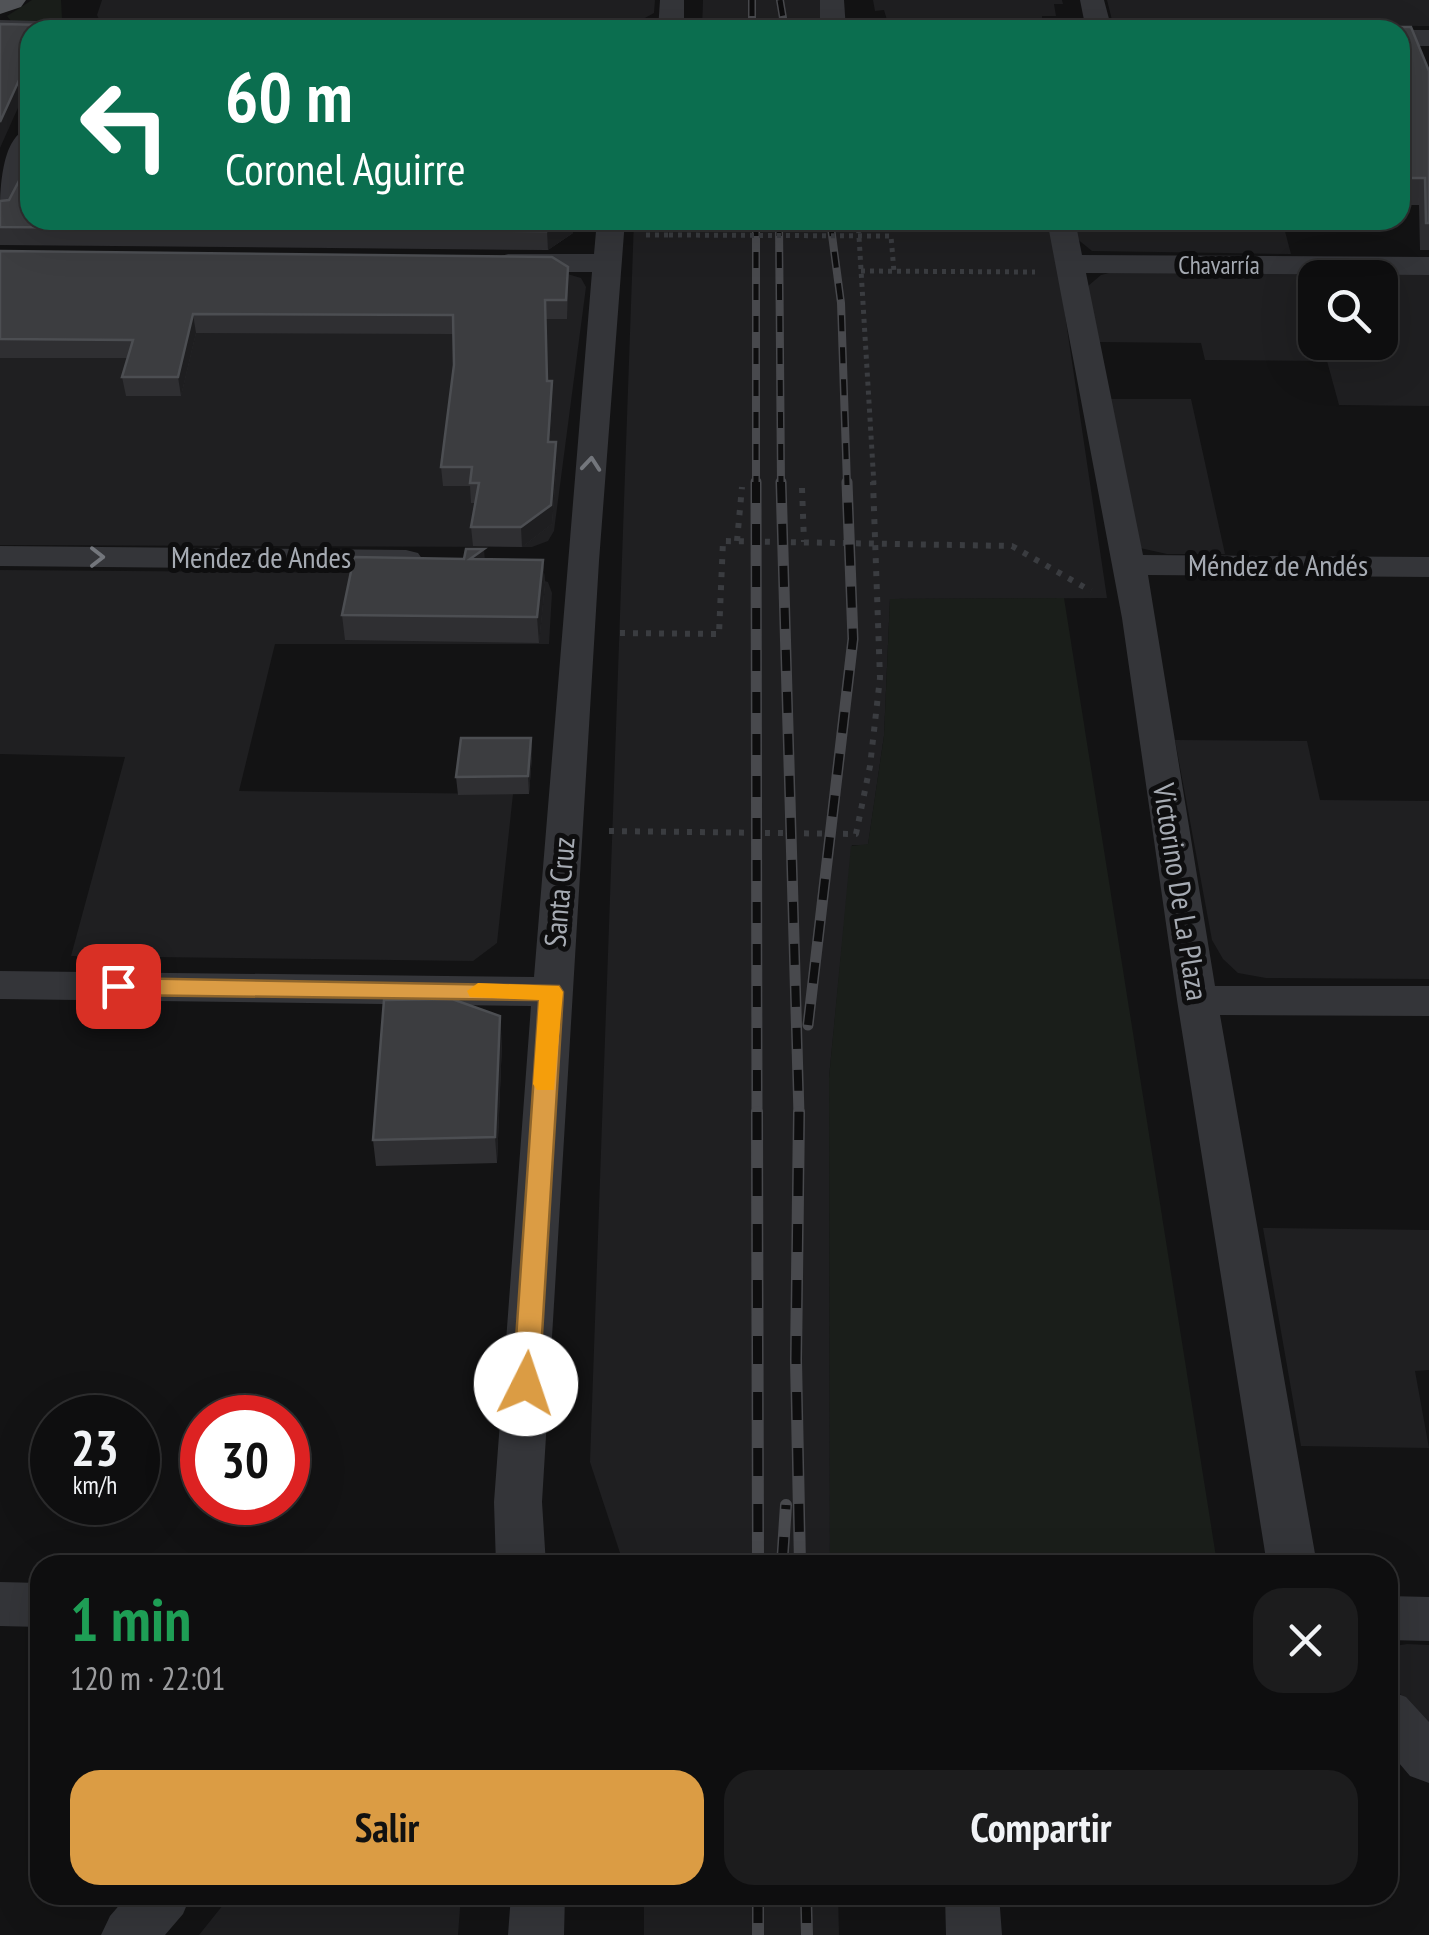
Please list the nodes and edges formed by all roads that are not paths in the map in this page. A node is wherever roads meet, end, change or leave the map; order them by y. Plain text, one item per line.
1 (9, 0) edge
2 (0, 4) edge
3 (20, 161) edge
4 (0, 210) edge
5 (611, 230) edge
6 (1064, 230) edge
7 (488, 263) edge
8 (609, 263) junction
9 (1429, 266) edge
10 (1070, 268) junction
11 (0, 556) edge
12 (446, 560) edge
13 (1127, 565) junction
14 (1429, 567) edge
15 (0, 985) edge
16 (551, 992) junction
17 (1196, 1000) junction
18 (1429, 1001) edge
19 (521, 1555) edge
20 (1290, 1555) edge
21 (0, 1604) edge
22 (30, 1605) edge
23 (1398, 1618) edge
24 (1429, 1618) edge
25 (1398, 1725) edge
26 (1429, 1758) edge
27 (155, 1905) edge
28 (538, 1905) edge
29 (972, 1905) edge
30 (129, 1935) edge
31 (536, 1935) edge
32 (974, 1935) edge

1 - 2 main road
3 - 4 street
5 - 8 street, Santa Cruz
6 - 10 street, Victorino De La Plaza
7 - 8 street
16 -> 8 street, Santa Cruz
9 - 10 street, Chavarría
10 - 13 street, Victorino De La Plaza
11 -> 12 street, Mendez de Andes
13 - 14 street, Méndez de Andés
13 - 17 street, Victorino De La Plaza
15 - 16 street
16 - 19 street, Santa Cruz
17 - 18 street
17 - 20 street, Victorino De La Plaza
21 - 22 street
23 - 24 street
25 - 26 street
27 - 30 street
28 - 31 street
29 - 32 street

